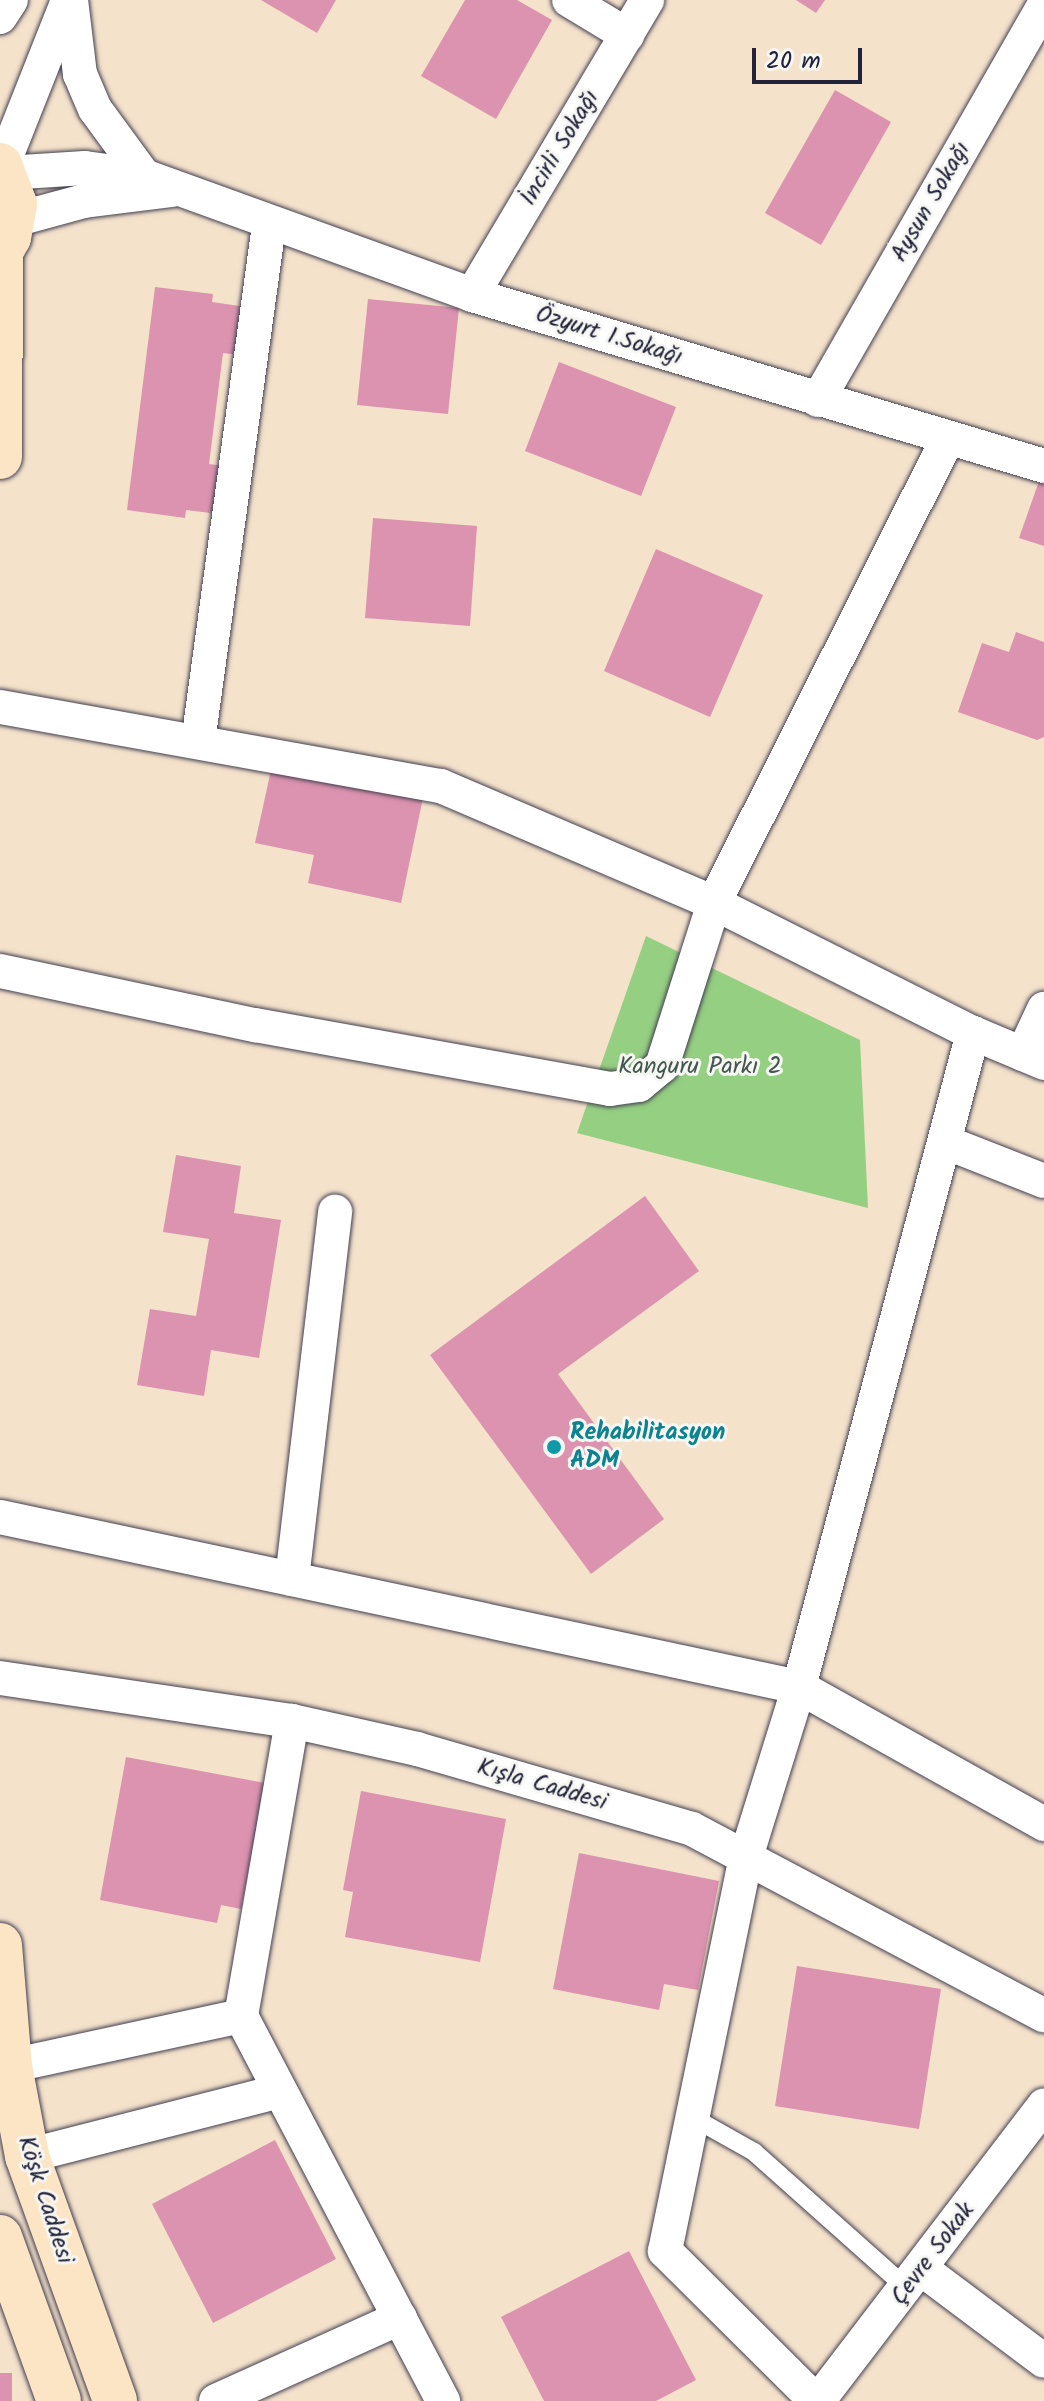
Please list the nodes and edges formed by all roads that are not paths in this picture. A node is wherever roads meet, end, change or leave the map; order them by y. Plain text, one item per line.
1 (11, 0) edge
2 (70, 0) edge
3 (569, 0) edge
4 (647, 0) edge
5 (1044, 5) edge
6 (0, 17) edge
7 (627, 35) junction
8 (3, 168) edge
9 (144, 176) junction
10 (181, 189) junction
11 (269, 225) junction
12 (5, 242) edge
13 (472, 295) junction
14 (818, 400) junction
15 (1, 428) edge
16 (947, 440) junction
17 (1044, 466) edge
18 (0, 707) edge
19 (198, 742) junction
20 (714, 903) junction
21 (0, 971) edge
22 (1044, 1009) edge
23 (973, 1033) junction
24 (1034, 1058) edge
25 (945, 1142) junction
26 (1044, 1181) edge
27 (335, 1212) dead end
28 (0, 1517) edge
29 (292, 1579) junction
30 (0, 1678) edge
31 (799, 1687) junction
32 (292, 1721) junction
33 (1044, 1824) edge
34 (746, 1857) junction
35 (0, 1945) edge
36 (1044, 2015) edge
37 (241, 2016) junction
38 (10, 2066) junction
39 (280, 2091) junction
40 (1044, 2105) edge
41 (692, 2117) junction
42 (27, 2156) junction
43 (0, 2237) edge
44 (915, 2280) junction
45 (400, 2318) junction
46 (1044, 2361) edge
47 (59, 2401) edge
48 (115, 2401) edge
49 (216, 2401) edge
50 (443, 2401) edge
51 (817, 2401) edge

1 - 6 street
2 - 8 street
2 - 9 street
3 - 7 street
4 - 7 street, İncirli Sokağı
5 - 14 street, Aysun Sokağı
7 - 13 street, İncirli Sokağı
8 - 9 street, Özyurt 1.Sokağı
8 - 12 street
9 - 10 street, Özyurt 1.Sokağı
10 - 11 street, Özyurt 1.Sokağı
10 - 12 street, Özyurt 1.Sokağı
11 - 13 street, Özyurt 1.Sokağı
11 - 19 street
12 - 15 street
13 - 14 street, Özyurt 1.Sokağı
14 - 16 street, Özyurt 1.Sokağı
16 - 17 street, Özyurt 1.Sokağı
16 - 20 street
18 - 19 street
19 - 20 street
20 - 21 street
20 - 23 street
22 - 24 street
23 - 24 street
23 - 25 street
25 - 26 street
25 - 31 street
27 - 29 street
28 - 29 street
29 - 31 street
30 - 32 street, Kışla Caddesi
31 - 33 street
31 - 34 street
32 - 34 street, Kışla Caddesi
32 - 37 street
34 - 36 street, Kışla Caddesi
34 - 41 street
35 - 38 street, Köşk Caddesi
37 - 38 street
37 - 39 street
38 - 42 street, Köşk Caddesi
39 - 42 street
39 - 45 street
40 - 44 street, Çevre Sokak
41 - 44 lane
41 - 51 street
42 - 48 street, Köşk Caddesi
43 - 47 street
44 - 46 street
44 - 51 street, Çevre Sokak
45 - 49 street
45 - 50 street

